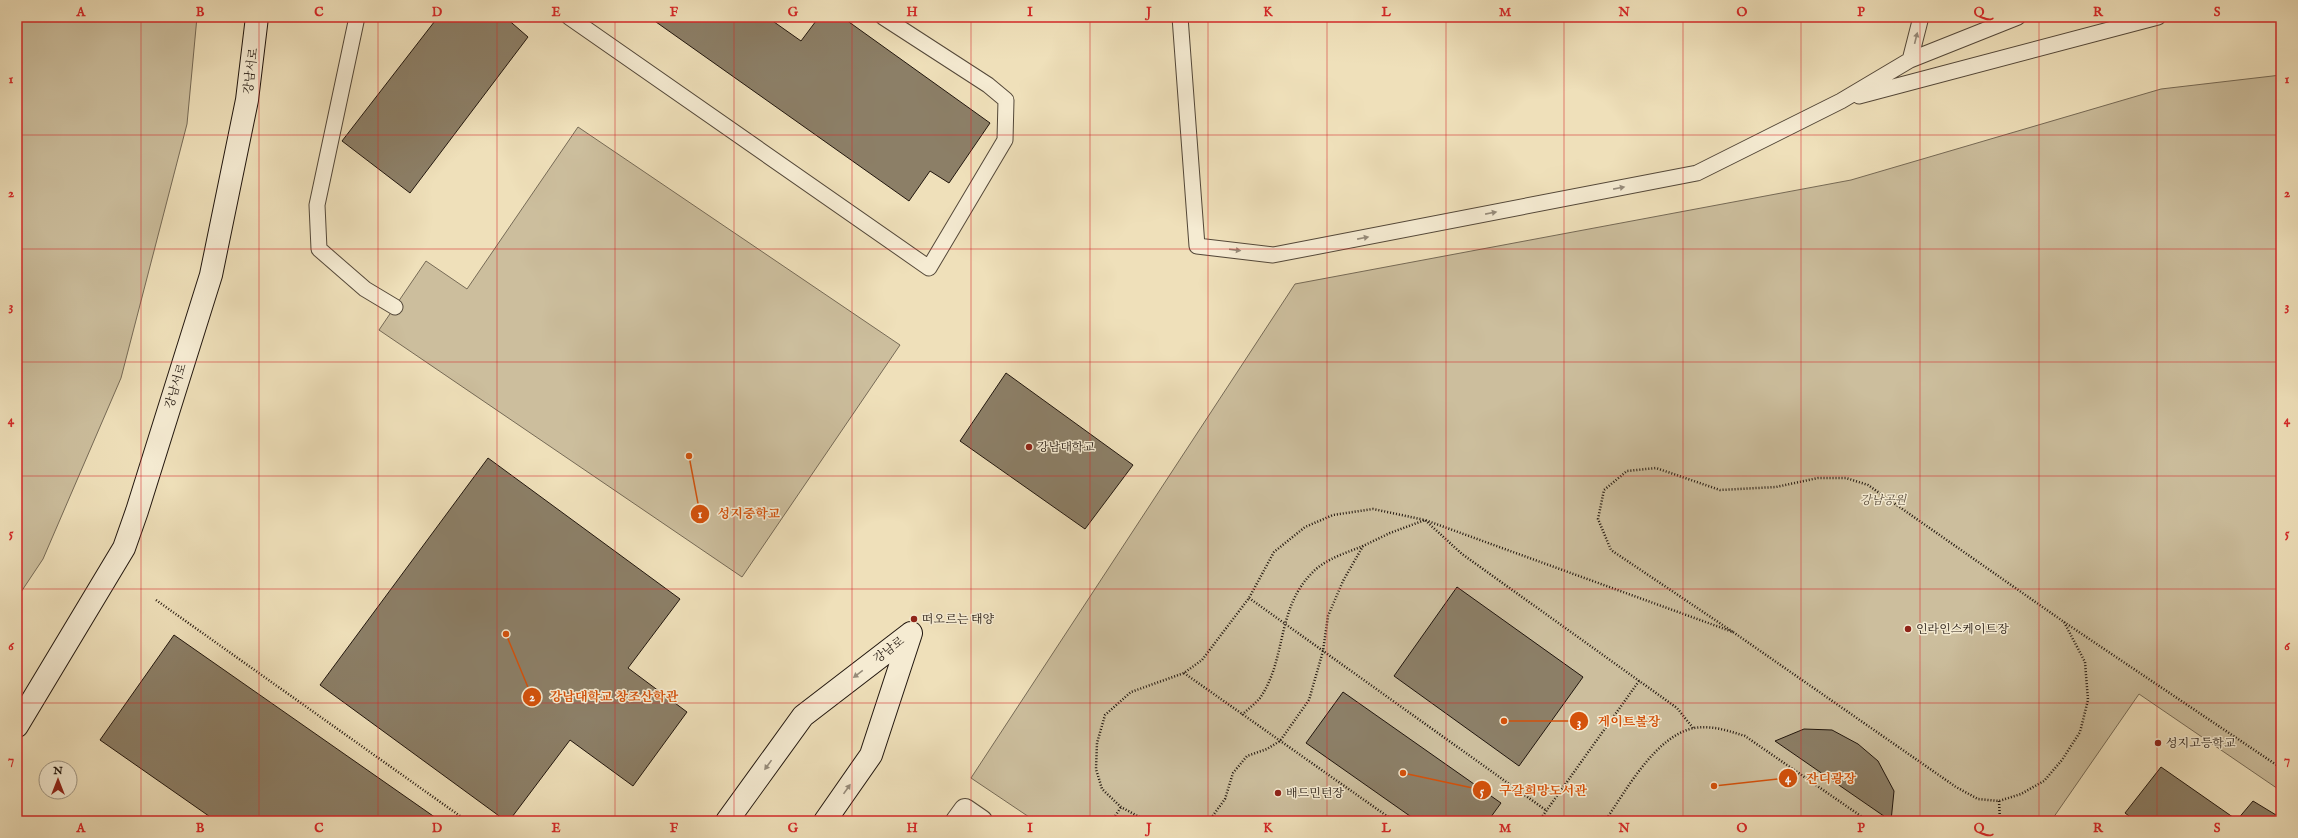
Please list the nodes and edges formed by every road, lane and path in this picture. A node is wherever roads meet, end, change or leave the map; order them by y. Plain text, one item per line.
1 (257, 17) edge
2 (357, 17) edge
3 (569, 17) edge
4 (884, 17) edge
5 (1180, 17) edge
6 (1921, 17) edge
7 (2018, 17) edge
8 (2158, 17) edge
9 (1910, 60) junction
10 (1841, 101) junction
11 (395, 307) dead end
12 (1425, 520) junction
13 (1364, 546) junction
14 (1249, 598) junction
15 (156, 600) dead end
16 (2064, 622) junction
17 (1284, 623) junction
18 (1733, 632) junction
19 (1323, 651) junction
20 (1184, 674) junction
21 (1639, 681) junction
22 (1242, 715) junction
23 (17, 726) edge
24 (1693, 728) junction
25 (1280, 741) junction
26 (2281, 768) edge
27 (1999, 801) junction
28 (1121, 807) junction
29 (1547, 811) junction
30 (468, 821) edge
31 (727, 821) edge
32 (825, 821) edge
33 (958, 821) edge
34 (981, 821) edge
35 (1112, 821) edge
36 (1154, 821) edge
37 (1208, 821) edge
38 (1394, 821) edge
39 (1539, 821) edge
40 (1605, 821) edge
41 (1868, 821) edge
42 (2000, 821) edge

1 - 23 street, 강남서로
2 - 11 lane
3 - 4 lane
5 -> 10 lane
9 -> 6 lane
7 - 9 lane
8 - 10 lane
9 - 10 lane
12 - 13 path
12 - 14 path
12 - 18 path
12 - 21 path
13 - 17 path
13 - 19 path
14 - 17 path
14 - 20 path
15 - 30 path
16 - 18 path
16 - 26 path
16 - 27 path
17 - 19 path
17 - 22 path
18 - 27 path
19 - 25 path
19 - 29 path
20 - 22 path
20 - 28 path
21 - 24 path
21 - 29 path
22 - 25 path
24 - 40 path
24 - 41 path
25 - 37 path
25 - 38 path
27 - 42 path
28 - 35 path
28 - 36 path
29 - 39 path
32 -> 31 street, 강남로
33 - 34 street

